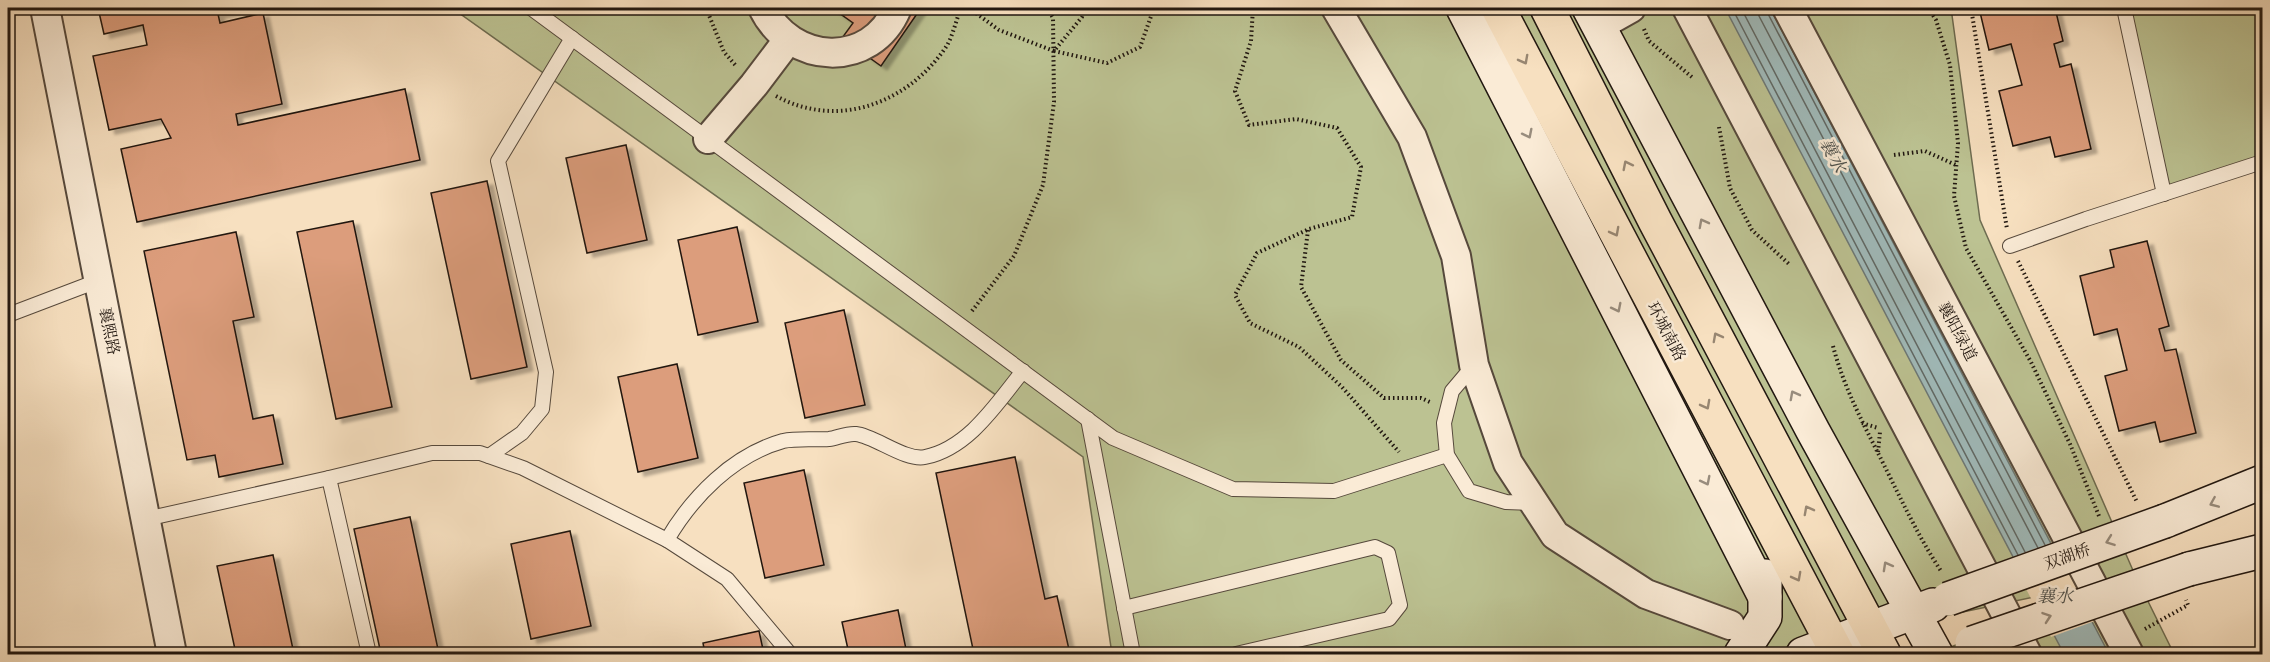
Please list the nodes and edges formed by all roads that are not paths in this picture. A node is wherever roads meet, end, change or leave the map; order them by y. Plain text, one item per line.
1 (45, 8) edge
2 (531, 8) edge
3 (763, 8) edge
4 (897, 8) edge
5 (1336, 8) edge
6 (1463, 8) edge
7 (1498, 8) edge
8 (1547, 8) edge
9 (1687, 8) edge
10 (1787, 8) edge
11 (2124, 8) edge
12 (1637, 16) edge
13 (1594, 17) edge
14 (572, 38) junction
15 (788, 40) junction
16 (708, 139) junction
17 (2262, 162) edge
18 (2164, 194) junction
19 (2010, 246) road end
20 (100, 280) junction
21 (8, 315) edge
22 (1474, 365) junction
23 (1023, 371) junction
24 (1088, 419) junction
25 (1447, 455) junction
26 (489, 456) junction
27 (329, 478) junction
28 (2262, 482) edge
29 (1534, 503) junction
30 (1766, 518) junction
31 (146, 519) junction
32 (667, 540) junction
33 (2262, 551) edge
34 (1765, 597) junction
35 (1124, 608) junction
36 (1912, 612) junction
37 (1735, 640) edge
38 (1878, 641) edge
39 (2126, 648) edge
40 (1824, 650) edge
41 (172, 654) edge
42 (369, 654) edge
43 (790, 654) edge
44 (1133, 654) edge
45 (1236, 654) edge
46 (1937, 654) edge
47 (2027, 654) edge

1 - 20 street, 襄熙路
2 - 14 lane
3 - 15 street
4 - 15 street
5 - 22 street
6 -> 34 street
7 -> 30 highway, 环城南路
38 -> 8 highway
9 - 47 street
10 - 39 street, 襄阳绿道
11 - 18 lane
12 - 13 street
36 -> 13 street
14 - 16 lane
14 - 26 lane
15 - 16 street
16 - 23 lane
17 - 18 lane
18 - 19 lane
20 - 21 lane
20 - 31 street, 襄熙路
22 - 25 lane
22 - 29 street
23 - 24 lane
23 - 32 lane
24 - 25 lane
24 - 35 lane
25 - 29 lane
26 - 27 lane
26 - 32 lane
27 - 31 lane
27 - 42 lane
28 -> 36 street, 双湖桥, bridge
29 - 37 street
30 - 34 street
30 -> 40 highway, 环城南路
31 - 41 street, 襄熙路
32 - 43 lane
46 -> 33 street, bridge
34 - 37 street
35 - 44 lane
35 - 45 lane
36 - 38 street, 双湖桥
36 - 46 street
38 - 40 street, 双湖桥

